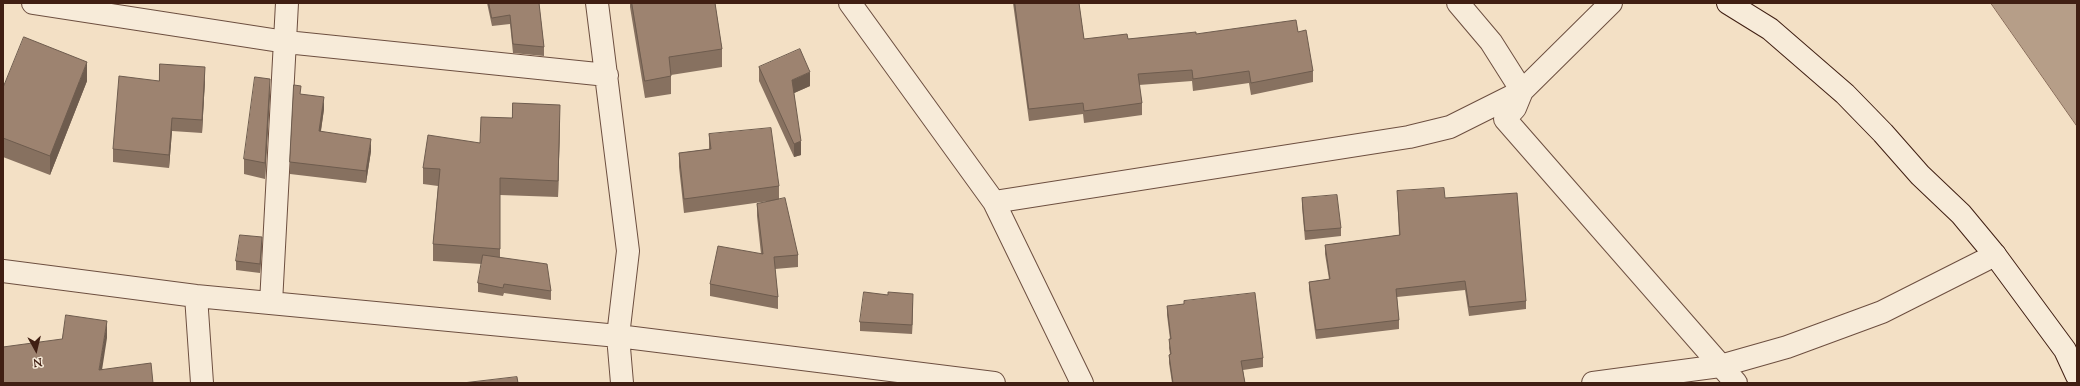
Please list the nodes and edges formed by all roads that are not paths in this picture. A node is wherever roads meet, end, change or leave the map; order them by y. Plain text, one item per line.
1 (33, 3) edge
2 (287, 3) edge
3 (597, 3) edge
4 (850, 3) edge
5 (1458, 3) edge
6 (1611, 3) edge
7 (1728, 3) edge
8 (286, 42) junction
9 (607, 75) junction
10 (1522, 91) junction
11 (994, 202) junction
12 (1995, 255) junction
13 (3, 271) edge
14 (196, 296) junction
15 (271, 303) junction
16 (618, 336) junction
17 (1720, 366) junction
18 (2077, 376) edge
19 (202, 383) edge
20 (622, 383) edge
21 (994, 383) edge
22 (1082, 383) edge
23 (1593, 383) edge
24 (1736, 383) edge

1 - 8 street
2 - 8 street
3 - 9 street
4 - 11 street
5 - 10 street
6 - 10 street
7 - 12 street
8 - 9 street
8 - 15 street
9 - 16 street
10 - 11 street
10 - 17 street
11 - 22 street
12 - 17 street
12 - 18 street
13 - 14 street
14 - 15 street
14 - 19 street
15 - 16 street
16 - 20 street
16 - 21 street
17 - 23 street
17 - 24 street

